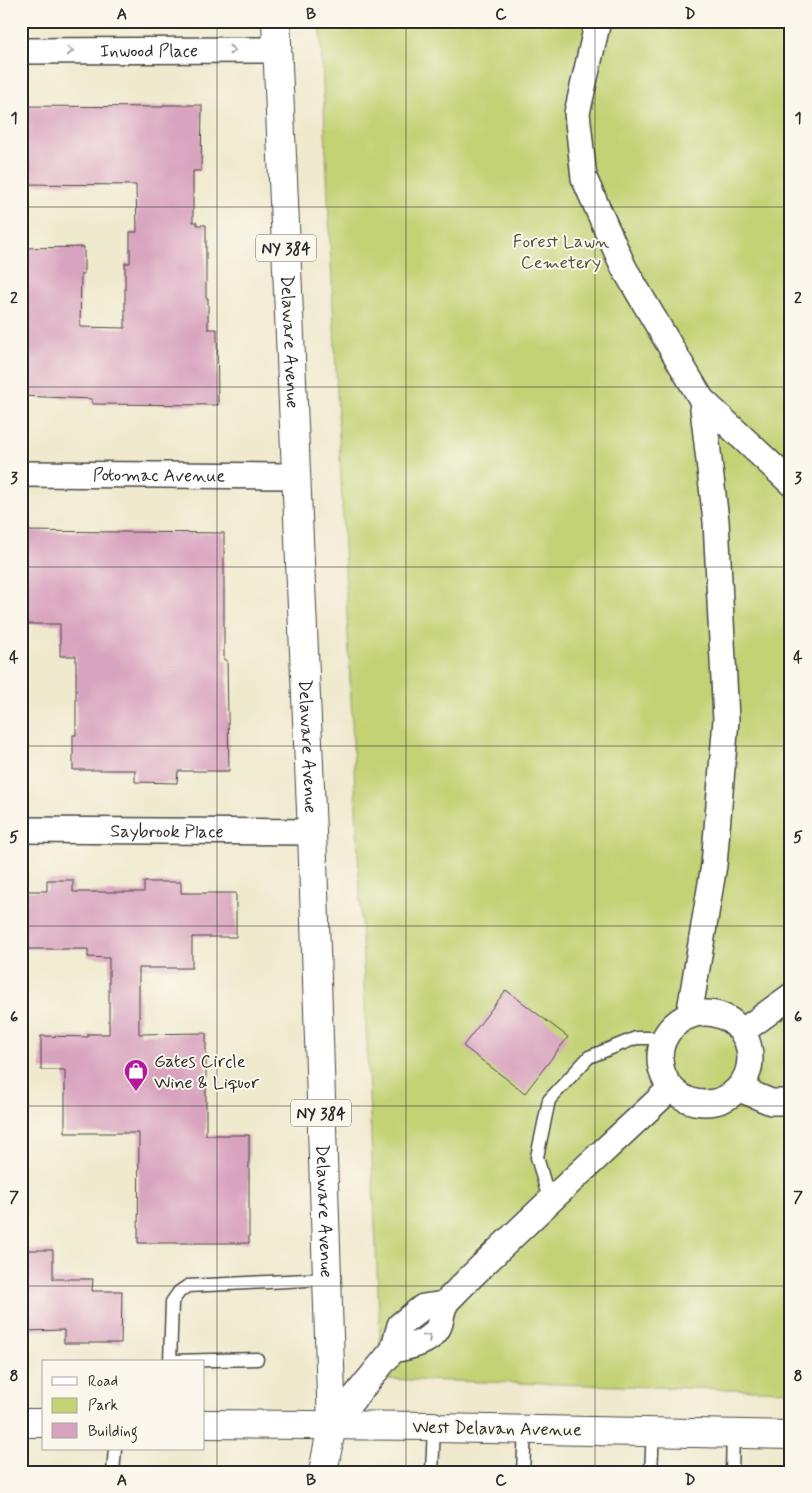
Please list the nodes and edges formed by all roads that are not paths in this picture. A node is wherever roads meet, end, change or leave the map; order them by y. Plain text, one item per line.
1 (276, 21) edge
2 (598, 21) edge
3 (277, 50) junction
4 (21, 51) edge
5 (702, 400) junction
6 (21, 474) edge
7 (296, 476) junction
8 (791, 483) edge
9 (21, 830) edge
10 (312, 832) junction
11 (791, 996) edge
12 (689, 1016) junction
13 (743, 1031) junction
14 (664, 1038) junction
15 (670, 1088) junction
16 (740, 1089) junction
17 (791, 1102) edge
18 (550, 1203) junction
19 (326, 1280) junction
20 (170, 1360) edge
21 (257, 1360) dead end
22 (205, 1361) edge
23 (21, 1423) edge
24 (42, 1423) edge
25 (205, 1424) edge
26 (332, 1426) junction
27 (434, 1428) junction
28 (525, 1430) junction
29 (652, 1431) junction
30 (733, 1433) junction
31 (791, 1435) edge
32 (115, 1450) edge
33 (113, 1472) edge
34 (323, 1472) edge
35 (432, 1472) edge
36 (523, 1472) edge
37 (651, 1472) edge
38 (732, 1472) edge

1 - 3 main road, Delaware Avenue / NY 384
2 - 5 street
4 -> 3 street, Inwood Place
3 - 7 main road, Delaware Avenue / NY 384
5 - 8 street
5 - 12 street
6 - 7 street, Potomac Avenue
7 - 10 main road, Delaware Avenue / NY 384
9 - 10 street, Saybrook Place
10 - 19 main road, Delaware Avenue / NY 384
11 - 13 street
12 - 13 street
12 - 14 street
13 - 16 street
14 - 15 street
14 - 18 lane
15 - 16 street
15 - 18 street
16 - 17 street
18 - 26 street
19 - 20 lane
19 - 26 main road, Delaware Avenue / NY 384
21 - 22 lane
23 - 24 main road
25 - 26 main road, West Delavan Avenue
26 - 27 main road, West Delavan Avenue
26 - 34 main road, Delaware Avenue / NY 384
27 - 28 main road, West Delavan Avenue
27 - 35 lane
28 - 29 main road, West Delavan Avenue
28 - 36 lane
29 - 30 main road, West Delavan Avenue
29 - 37 lane
30 - 31 main road, West Delavan Avenue
30 - 38 lane
32 - 33 lane

